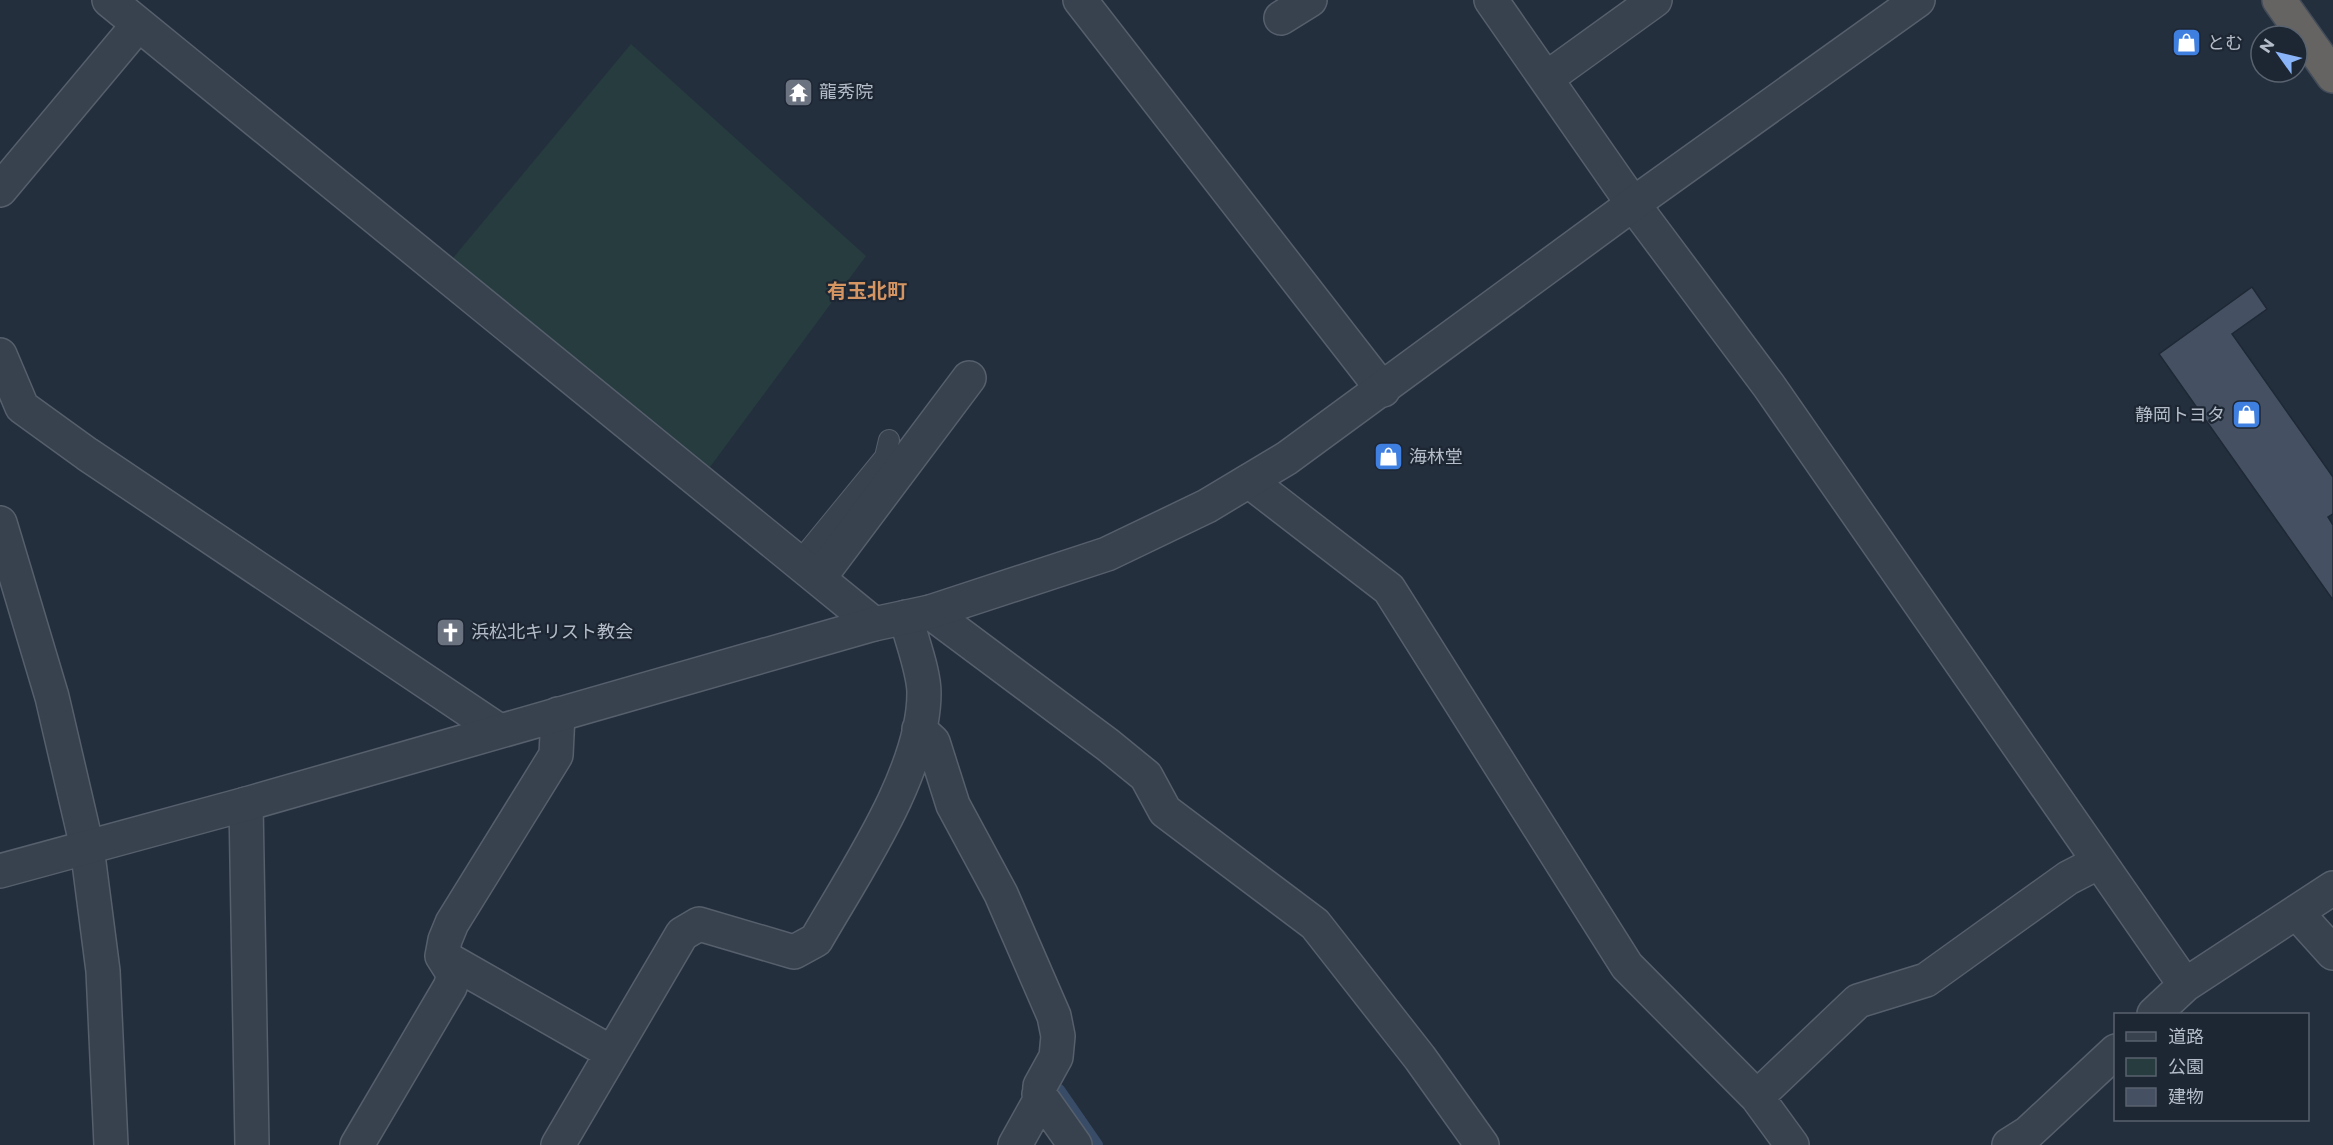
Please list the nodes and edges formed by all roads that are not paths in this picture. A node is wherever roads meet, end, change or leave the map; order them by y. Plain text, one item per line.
1 (109, 0) edge
2 (1080, 0) edge
3 (1310, 0) edge
4 (1491, 0) edge
5 (1655, 0) edge
6 (1918, 0) edge
7 (2279, 0) edge
8 (1281, 18) dead end
9 (138, 25) junction
10 (2333, 76) edge
11 (1547, 78) junction
12 (0, 190) edge
13 (1633, 204) junction
14 (0, 355) edge
15 (969, 378) dead end
16 (1383, 390) junction
17 (890, 440) dead end
18 (1249, 481) junction
19 (0, 523) edge
20 (809, 570) junction
21 (918, 615) junction
22 (874, 624) junction
23 (558, 714) junction
24 (919, 729) junction
25 (498, 730) junction
26 (246, 804) junction
27 (87, 847) junction
28 (2099, 862) junction
29 (0, 871) edge
30 (2333, 888) edge
31 (2297, 913) junction
32 (2333, 952) edge
33 (442, 956) junction
34 (2185, 985) junction
35 (2155, 1013) edge
36 (2114, 1052) edge
37 (612, 1053) junction
38 (1039, 1094) junction
39 (1756, 1096) junction
40 (111, 1145) edge
41 (252, 1145) edge
42 (357, 1145) edge
43 (558, 1145) edge
44 (1015, 1145) edge
45 (1075, 1145) edge
46 (1482, 1145) edge
47 (1792, 1145) edge
48 (2009, 1145) edge

1 - 9 street
2 - 16 street
3 - 8 street
4 - 11 street
5 - 11 street
6 - 13 street
7 - 10 highway
9 - 12 street
9 - 20 street
11 - 13 street
13 - 16 street
13 - 28 street
14 - 25 street
15 - 20 street
16 - 18 street
17 - 20 lane
18 - 21 street
18 - 39 street
19 - 27 street
20 - 22 street
21 - 22 street
21 - 24 street
21 - 46 street
22 - 23 street
23 - 25 street
23 - 33 street
24 - 37 street
24 - 38 street
25 - 26 street
26 - 27 street
26 - 41 street
27 - 29 street
27 - 40 street
28 - 34 street
28 - 39 street
30 - 31 street
31 - 32 street
31 - 34 street
33 - 37 street
33 - 42 street
34 - 35 street
36 - 48 street
37 - 43 street
38 - 44 street
38 - 45 street
39 - 47 street

